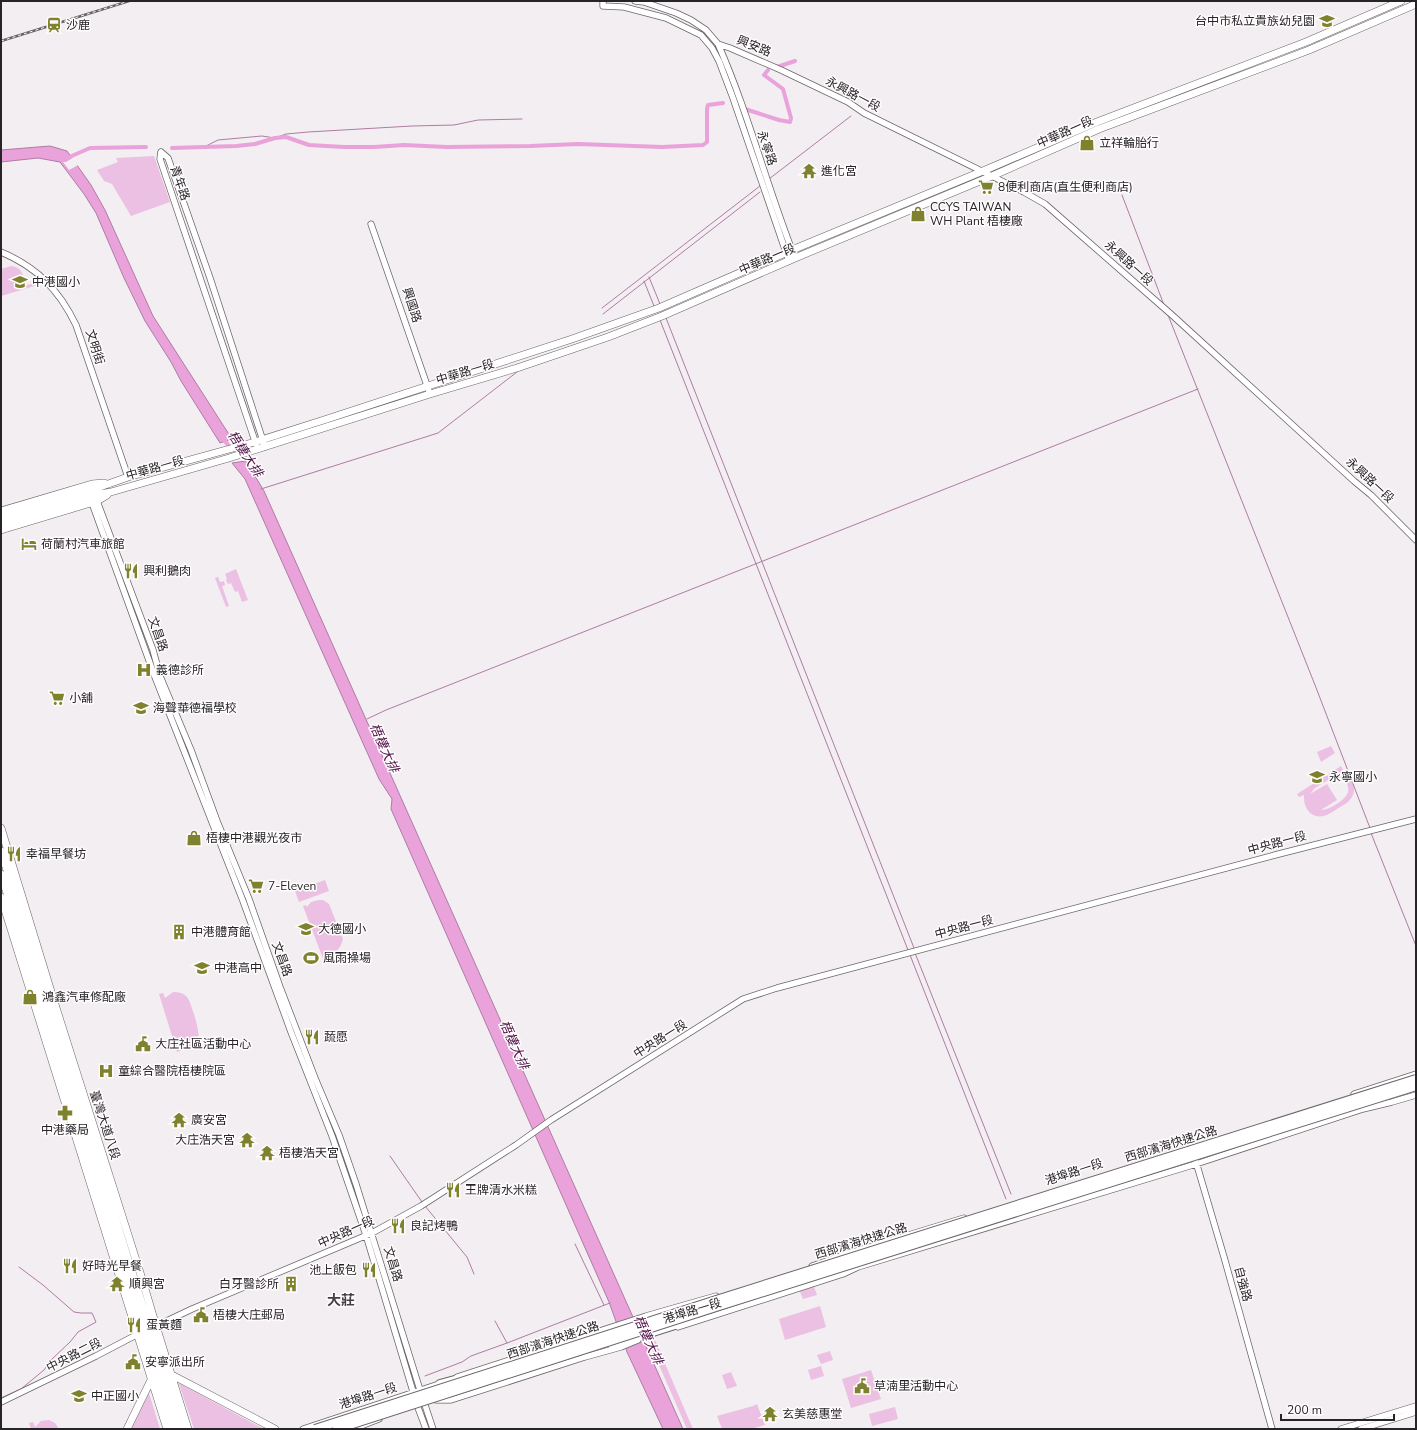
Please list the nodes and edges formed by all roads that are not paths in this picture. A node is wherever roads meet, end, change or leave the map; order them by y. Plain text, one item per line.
1 (635, 1) edge
2 (1401, 1) edge
3 (603, 4) edge
4 (1416, 4) edge
5 (718, 44) junction
6 (712, 48) junction
7 (782, 70) joint
8 (983, 171) junction
9 (992, 176) junction
10 (371, 224) dead end
11 (789, 251) junction
12 (1, 252) edge
13 (792, 260) junction
14 (427, 386) junction
15 (430, 394) junction
16 (259, 441) junction
17 (265, 447) junction
18 (257, 450) junction
19 (128, 477) junction
20 (108, 483) junction
21 (111, 492) junction
22 (71, 499) junction
23 (94, 502) junction
24 (1, 511) edge
25 (1, 517) edge
26 (1, 524) edge
27 (1, 530) edge
28 (1416, 540) edge
29 (1416, 819) edge
30 (1, 828) edge
31 (1, 851) edge
32 (1, 874) edge
33 (1, 897) edge
34 (1416, 1074) edge
35 (1416, 1079) edge
36 (1416, 1082) edge
37 (1416, 1086) edge
38 (1399, 1087) junction
39 (1359, 1093) junction
40 (1416, 1095) edge
41 (1363, 1108) junction
42 (1192, 1146) junction
43 (1196, 1164) junction
44 (369, 1234) junction
45 (853, 1252) junction
46 (858, 1267) junction
47 (823, 1270) junction
48 (715, 1304) junction
49 (147, 1330) junction
50 (168, 1375) junction
51 (151, 1380) junction
52 (475, 1380) junction
53 (440, 1384) junction
54 (417, 1391) junction
55 (440, 1399) junction
56 (1, 1402) edge
57 (424, 1403) junction
58 (417, 1405) junction
59 (1416, 1406) edge
60 (1416, 1412) edge
61 (127, 1429) edge
62 (167, 1429) edge
63 (174, 1429) edge
64 (181, 1429) edge
65 (188, 1429) edge
66 (275, 1429) edge
67 (303, 1429) edge
68 (315, 1429) edge
69 (337, 1429) edge
70 (353, 1429) edge
71 (426, 1429) edge
72 (433, 1429) edge
73 (1272, 1429) edge
74 (1341, 1429) edge
75 (1361, 1429) edge

1 - 5 street, 興安路
2 - 8 main road, 中華路一段
3 - 6 street
4 - 9 main road, 中華路一段
5 - 6 street, 興安路
5 - 7 street, 興安路
5 - 11 street, 永寧路
6 - 11 street, 永寧路
7 - 8 street, 永興路一段
8 - 9 street, 永興路一段
8 - 11 main road, 中華路一段
9 - 13 main road, 中華路一段
9 - 28 street, 永興路一段
10 - 14 street, 興國路
11 - 13 street, 永寧路
11 - 14 main road, 中華路一段
12 - 19 street, 文明街
13 - 15 main road, 中華路一段
14 - 15 street, 興國路
14 - 16 main road, 中華路一段
15 - 17 main road, 中華路一段
16 - 16 street, 青年路
16 - 17 street, 青年路
16 - 18 street, 青年路
16 - 19 main road, 中華路一段
17 - 18 main road, 中華路一段
18 - 21 main road, 中華路一段
19 - 20 main road, 中華路一段
20 - 22 main road, 中華路一段
20 - 24 main road, 中華路一段
21 - 22 main road, 中華路一段
21 - 23 main road, 中華路一段
22 - 25 main road
22 - 26 main road
23 - 27 main road, 中華路一段
23 - 44 street, 文昌路
29 - 44 street, 中央路一段
30 - 49 main road, 臺灣大道八段
31 - 49 main road, 臺灣大道八段
32 - 49 main road, 臺灣大道八段
33 - 49 main road, 臺灣大道八段
34 - 39 street, 港埠路一段
35 - 48 highway, 西部濱海快速公路, bridge
36 - 38 street
37 - 48 highway, 西部濱海快速公路, bridge
38 - 39 street
38 - 41 street
39 - 42 street, 港埠路一段
40 - 41 street, 港埠路一段
41 - 43 street, 港埠路一段
42 - 43 street, 自強路
42 - 45 street, 港埠路一段
43 - 46 street, 港埠路一段
43 - 73 street, 自強路
44 - 49 street, 中央路一段
44 - 54 street, 文昌路
45 - 47 street, 港埠路一段
45 - 53 street, 港埠路一段
46 - 47 street, 港埠路一段
46 - 55 street, 港埠路一段
47 - 52 street, 港埠路一段
48 - 53 highway, bridge
48 - 55 highway, bridge
48 - 68 highway, 西部濱海快速公路, bridge
48 - 69 highway, 西部濱海快速公路, bridge
49 - 50 main road, 臺灣大道八段
49 - 51 main road, 臺灣大道八段
49 - 56 street, 中央路二段
49 - 63 main road, 臺灣大道八段
50 - 64 main road, 臺灣大道八段
50 - 65 main road, 臺灣大道八段
50 - 66 main road
51 - 61 main road
51 - 62 main road, 臺灣大道八段
52 - 53 street, 港埠路一段
52 - 55 street, 港埠路一段
53 - 54 street, 港埠路一段
54 - 57 street, 文昌路
54 - 58 street, 文昌路
54 - 67 street, 港埠路一段
55 - 57 street, 港埠路一段
57 - 58 street, 港埠路一段
57 - 72 street, 文昌路
58 - 70 street, 港埠路一段
58 - 71 street, 文昌路
59 - 74 street
60 - 75 street

